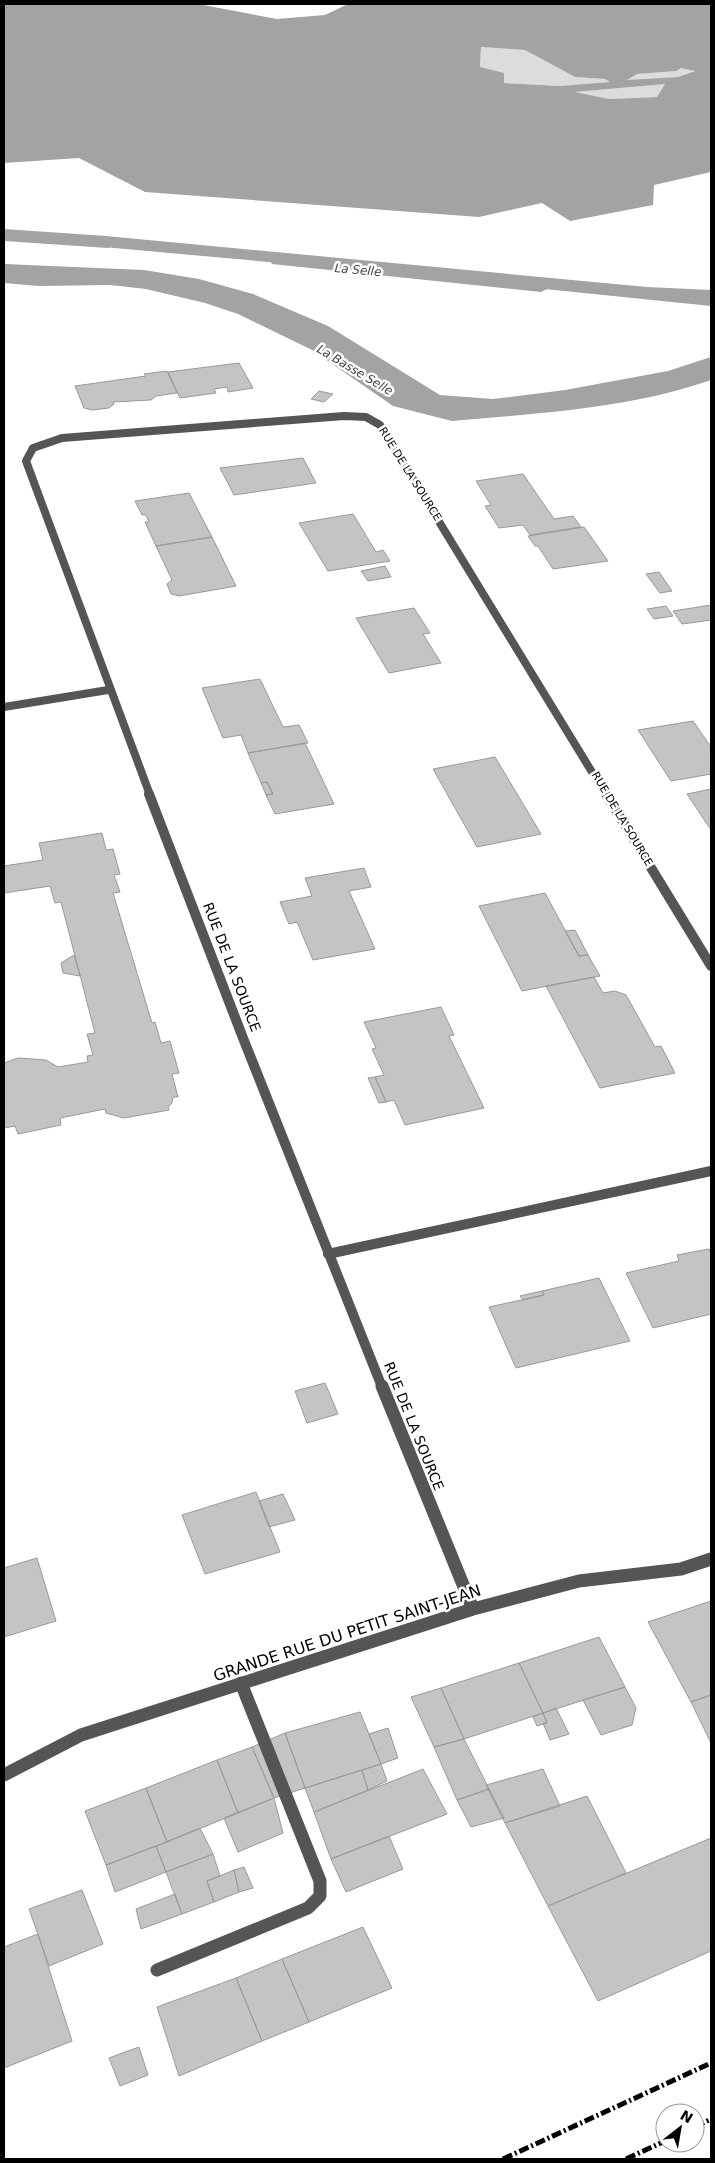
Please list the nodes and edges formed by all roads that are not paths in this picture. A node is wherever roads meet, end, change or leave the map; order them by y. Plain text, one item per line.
1 (108, 690) junction
2 (4, 707) edge
3 (711, 966) edge
4 (711, 1171) edge
5 (328, 1254) junction
6 (711, 1559) edge
7 (473, 1609) junction
8 (241, 1683) junction
9 (4, 1775) edge
10 (157, 1970) dead end

1 - 2 street
1 - 3 street, RUE DE LA SOURCE
1 - 5 street, RUE DE LA SOURCE
4 - 5 street
5 - 7 street, RUE DE LA SOURCE
6 - 7 street, GRANDE RUE DU PETIT SAINT-JEAN
7 - 8 street, GRANDE RUE DU PETIT SAINT-JEAN
8 - 9 street, GRANDE RUE DU PETIT SAINT-JEAN
8 - 10 street

